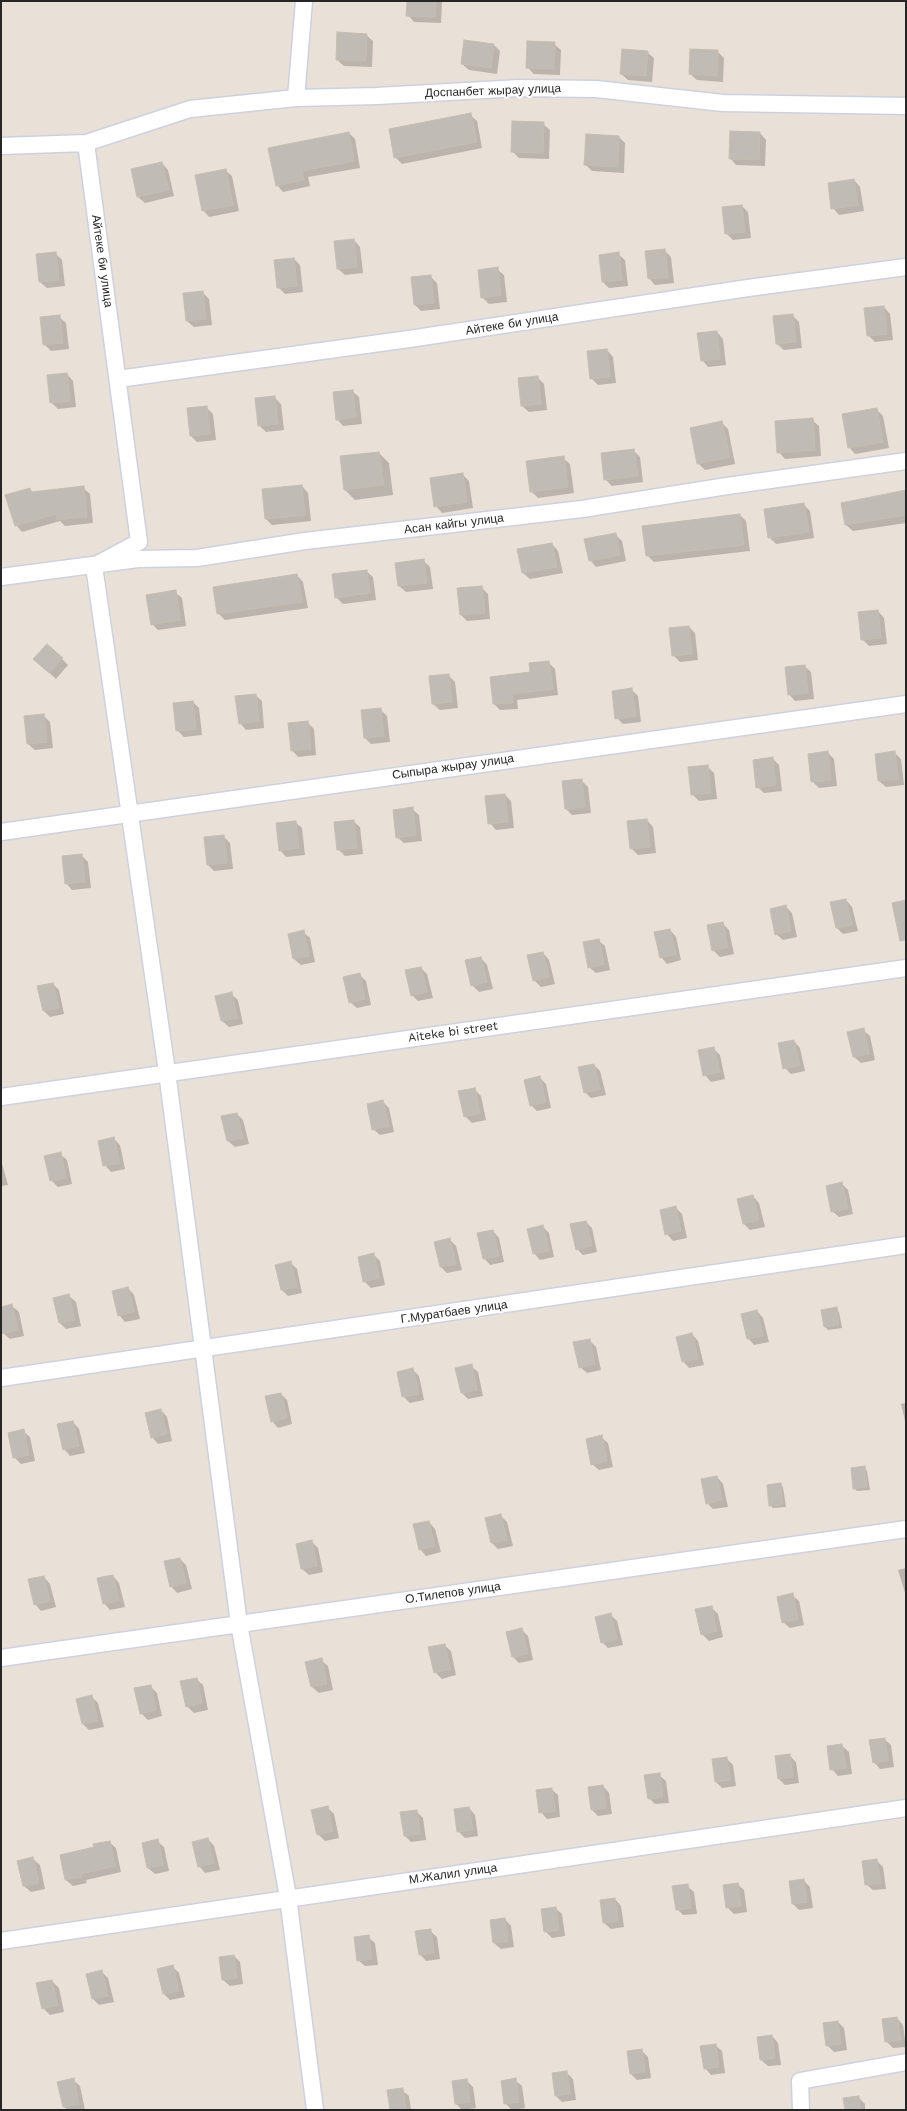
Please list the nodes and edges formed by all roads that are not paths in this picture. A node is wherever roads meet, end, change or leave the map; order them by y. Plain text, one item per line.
1 (304, 1) edge
2 (296, 98) junction
3 (906, 106) edge
4 (86, 143) junction
5 (1, 146) edge
6 (906, 267) edge
7 (118, 379) junction
8 (906, 461) edge
9 (94, 566) junction
10 (1, 578) edge
11 (906, 704) edge
12 (129, 813) junction
13 (1, 832) edge
14 (906, 968) edge
15 (167, 1072) junction
16 (1, 1097) edge
17 (906, 1246) edge
18 (202, 1349) junction
19 (1, 1378) edge
20 (906, 1529) edge
21 (239, 1624) junction
22 (1, 1658) edge
23 (906, 1808) edge
24 (288, 1898) junction
25 (1, 1941) edge
26 (906, 2062) edge
27 (315, 2110) edge
28 (801, 2110) edge

1 - 2 street
2 - 3 street, Доспанбет жырау улица
2 - 4 street, Доспанбет жырау улица
4 - 5 street, Доспанбет жырау улица
4 - 7 street, Айтеке би улица
6 - 7 street, Айтеке би улица
7 - 9 street, Айтеке би улица
8 - 9 street, Асан кайгы улица
9 - 10 street, Асан кайгы улица
9 - 12 street
11 - 12 street, Сыпыра жырау улица
12 - 13 street, Сыпыра жырау улица
12 - 15 street
14 - 15 street, Aiteke bi street
15 - 16 street, Aiteke bi street
15 - 18 street
17 - 18 street, Г.Муратбаев улица
18 - 19 street, Г.Муратбаев улица
18 - 21 street
20 - 21 street, О.Тилепов улица
21 - 22 street, О.Тилепов улица
21 - 24 street
23 - 24 street, М.Жалил улица
24 - 25 street, М.Жалил улица
24 - 27 street
26 - 28 street

